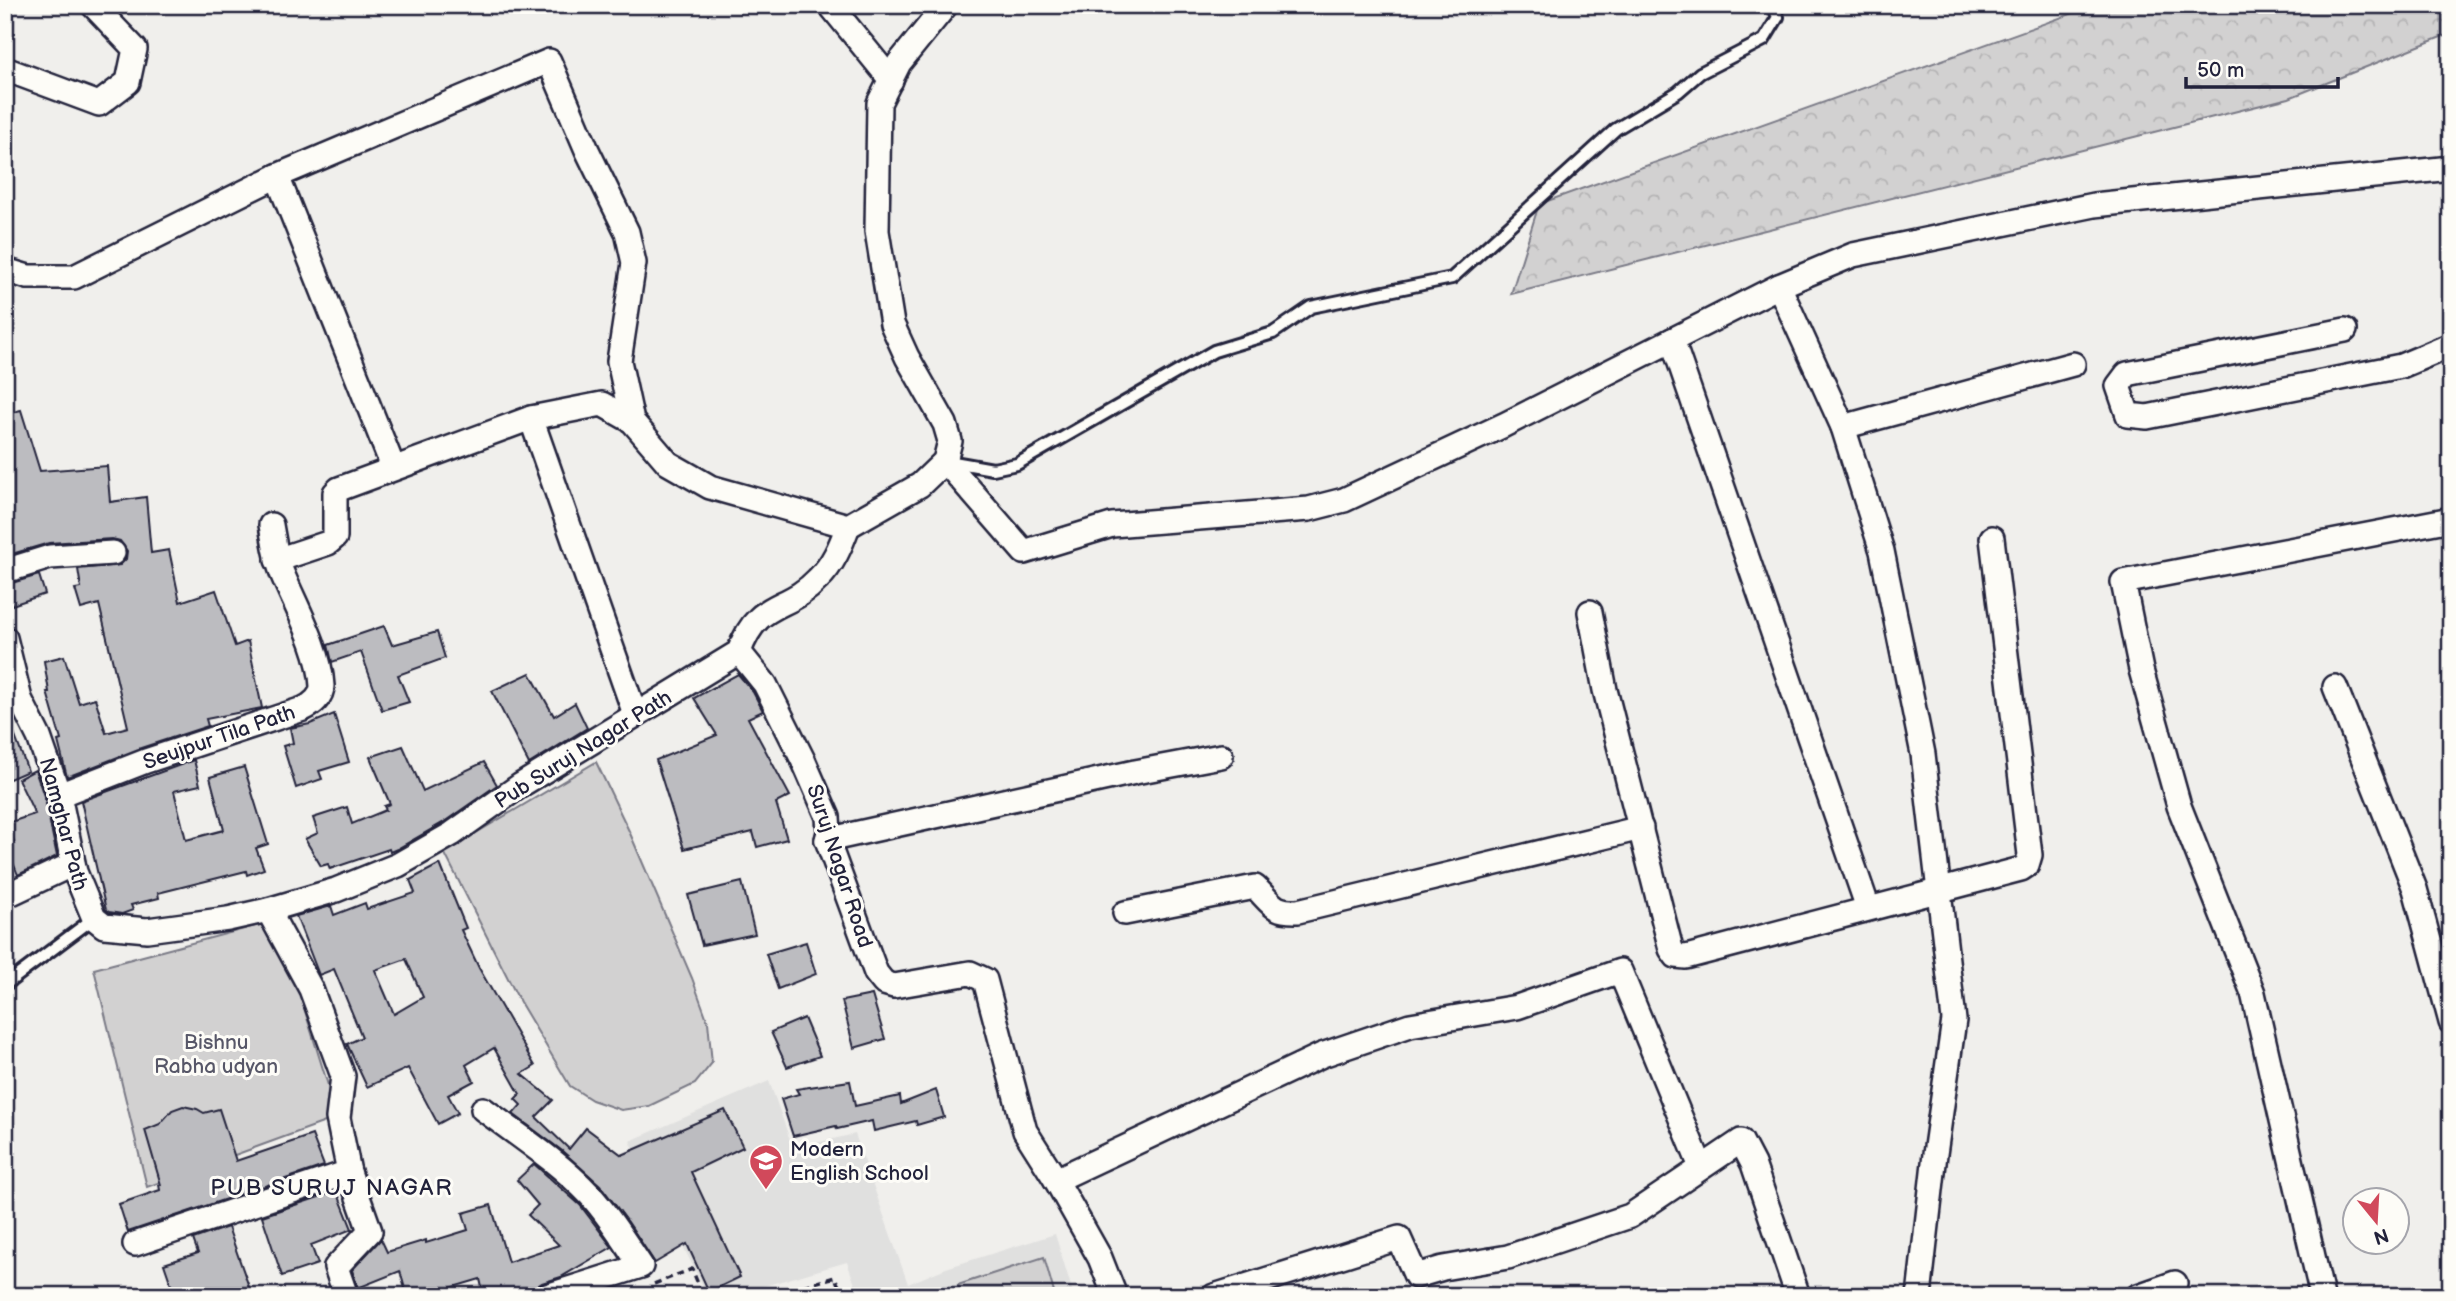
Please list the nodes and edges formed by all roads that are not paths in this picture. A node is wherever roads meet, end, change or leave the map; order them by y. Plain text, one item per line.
1 (93, 5) edge
2 (830, 5) edge
3 (946, 5) edge
4 (1773, 5) edge
5 (5, 69) edge
6 (891, 80) junction
7 (2451, 168) edge
8 (277, 176) junction
9 (5, 270) edge
10 (1779, 286) junction
11 (2345, 330) dead end
12 (1672, 340) junction
13 (2451, 345) edge
14 (2073, 365) dead end
15 (531, 418) junction
16 (632, 421) junction
17 (1843, 427) junction
18 (945, 461) junction
19 (393, 467) junction
20 (2451, 519) edge
21 (271, 525) dead end
22 (848, 526) junction
23 (1992, 538) dead end
24 (113, 553) dead end
25 (277, 560) junction
26 (5, 571) edge
27 (1590, 612) dead end
28 (5, 638) edge
29 (739, 652) junction
30 (2335, 687) dead end
31 (635, 714) junction
32 (1222, 756) dead end
33 (59, 795) junction
34 (1641, 828) junction
35 (827, 840) junction
36 (73, 864) junction
37 (1940, 892) junction
38 (5, 896) edge
39 (1868, 908) junction
40 (268, 910) junction
41 (1125, 913) dead end
42 (99, 922) junction
43 (5, 985) edge
44 (2451, 1022) edge
45 (483, 1109) dead end
46 (1702, 1167) junction
47 (349, 1172) junction
48 (1056, 1180) junction
49 (135, 1244) dead end
50 (2175, 1283) dead end
51 (346, 1296) edge
52 (547, 1296) edge
53 (1115, 1296) edge
54 (1214, 1296) edge
55 (1798, 1296) edge
56 (1919, 1296) edge
57 (2137, 1296) edge
58 (2322, 1296) edge

1 - 5 street
2 - 6 street
3 - 6 street
4 - 18 lane
6 - 18 street
7 - 10 street
8 - 9 street
8 - 16 street
8 - 19 street
10 - 12 street
10 - 17 street
11 - 13 street
12 - 18 street
12 - 39 street
14 - 17 street
15 - 16 street
15 - 19 street
15 - 31 street
16 - 22 street
17 - 37 street
18 - 22 street
19 - 25 street
20 - 58 street
21 - 25 street, Seujpur Tila Path
22 - 29 street
23 - 37 street
24 - 26 street
25 - 33 street, Seujpur Tila Path
27 - 34 street
28 - 33 street, Namghar Path
29 - 31 street, Pub Suruj Nagar Path
29 - 35 street, Suruj Nagar Road
30 - 44 street
31 - 40 street, Pub Suruj Nagar Path
32 - 35 street
33 - 36 street, Namghar Path
34 - 39 street
34 - 41 street
35 - 48 street, Suruj Nagar Road
36 - 38 street
36 - 42 street, Namghar Path
37 - 39 street
37 - 56 street
40 - 42 street, Pub Suruj Nagar Path
40 - 47 street
42 - 43 lane
45 - 52 street
46 - 48 street
46 - 54 street
46 - 55 street
47 - 49 street
47 - 51 street
48 - 53 street, Suruj Nagar Road
50 - 57 street

